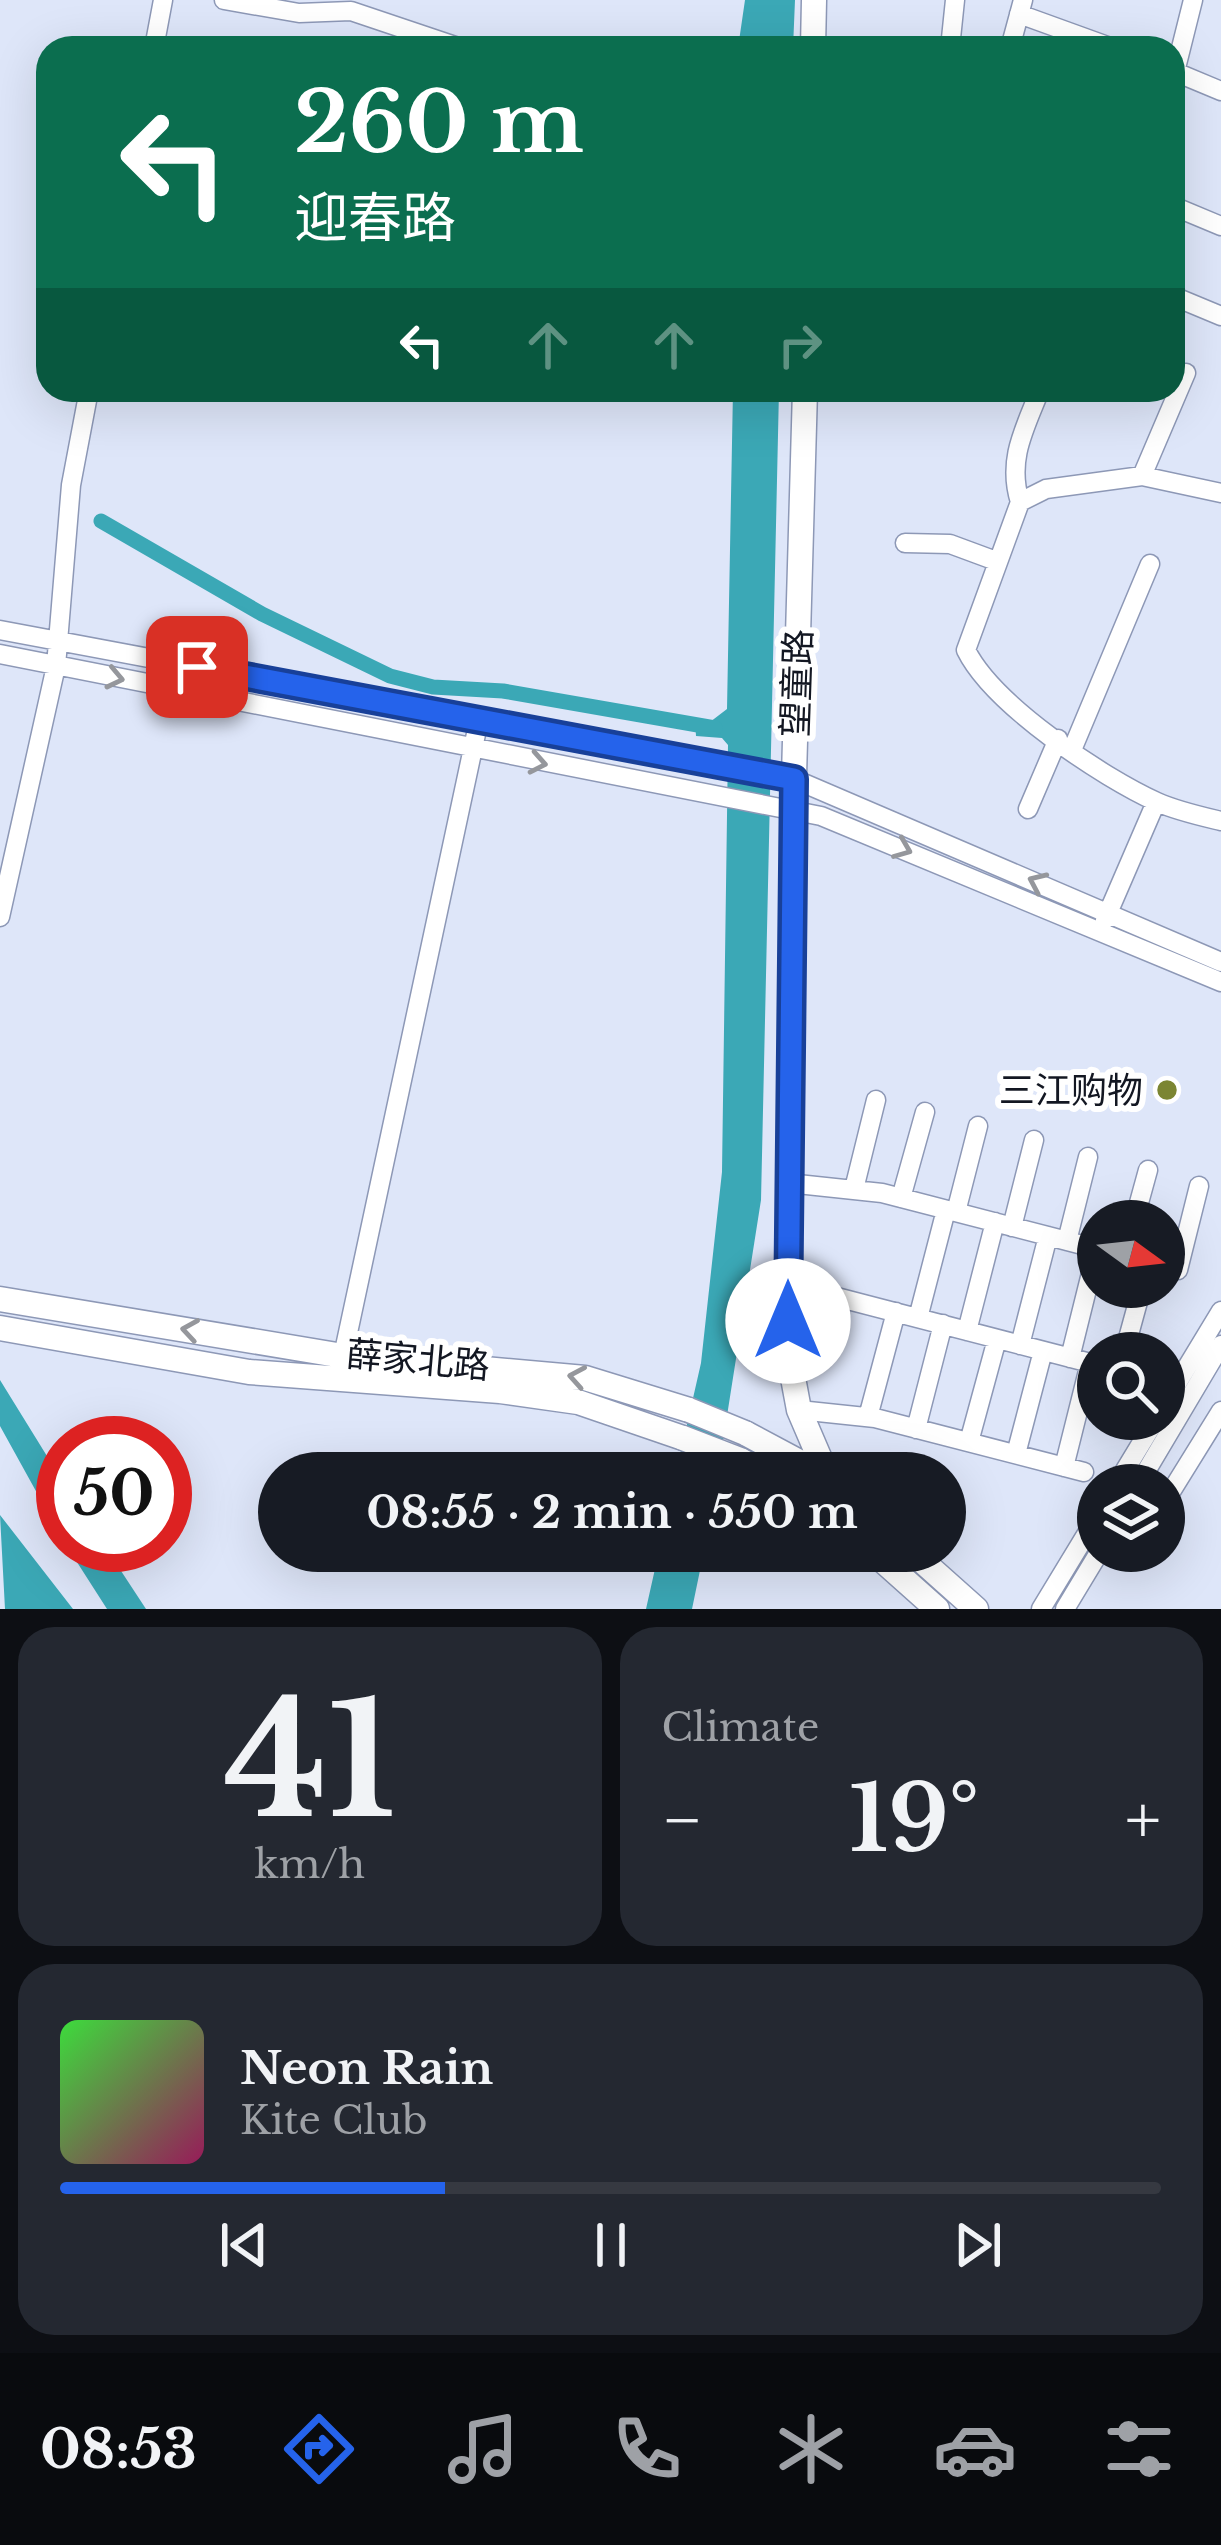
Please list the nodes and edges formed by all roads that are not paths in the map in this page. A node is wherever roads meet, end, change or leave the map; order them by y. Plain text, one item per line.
1 (163, 0) edge
2 (224, 0) edge
3 (814, 0) edge
4 (955, 0) edge
5 (1193, 0) edge
6 (1021, 7) edge
7 (156, 36) edge
8 (425, 36) edge
9 (814, 36) edge
10 (951, 36) edge
11 (1013, 36) edge
12 (1086, 36) edge
13 (1183, 36) edge
14 (1185, 76) edge
15 (1221, 92) edge
16 (1185, 211) edge
17 (1221, 226) edge
18 (1185, 301) edge
19 (1221, 316) edge
20 (87, 402) edge
21 (804, 402) edge
22 (1035, 402) edge
23 (1174, 402) edge
24 (1142, 476) junction
25 (1221, 494) edge
26 (1020, 502) junction
27 (905, 543) dead end
28 (996, 561) junction
29 (1150, 564) dead end
30 (0, 630) edge
31 (56, 641) junction
32 (0, 654) edge
33 (56, 666) junction
34 (479, 720) junction
35 (1065, 744) junction
36 (472, 750) junction
37 (782, 777) junction
38 (1156, 802) junction
39 (781, 808) junction
40 (1028, 809) dead end
41 (1221, 821) edge
42 (0, 917) edge
43 (1104, 921) junction
44 (1221, 962) edge
45 (1221, 982) edge
46 (876, 1100) dead end
47 (925, 1112) dead end
48 (978, 1126) dead end
49 (1034, 1140) dead end
50 (1088, 1157) dead end
51 (1148, 1170) dead end
52 (788, 1183) junction
53 (1199, 1186) dead end
54 (854, 1189) junction
55 (902, 1198) junction
56 (1140, 1200) edge
57 (951, 1211) junction
58 (1003, 1224) junction
59 (1058, 1238) junction
60 (1185, 1239) edge
61 (1077, 1243) edge
62 (788, 1291) junction
63 (0, 1299) edge
64 (1083, 1308) edge
65 (1221, 1310) edge
66 (896, 1312) junction
67 (919, 1318) junction
68 (943, 1324) junction
69 (0, 1328) edge
70 (967, 1330) junction
71 (997, 1339) junction
72 (1020, 1345) junction
73 (1221, 1345) edge
74 (1043, 1351) junction
75 (343, 1356) junction
76 (1070, 1358) junction
77 (1077, 1360) edge
78 (1185, 1362) edge
79 (1200, 1380) junction
80 (1221, 1392) edge
81 (799, 1410) junction
82 (1221, 1411) edge
83 (868, 1417) junction
84 (1077, 1422) edge
85 (916, 1429) junction
86 (969, 1442) junction
87 (719, 1452) edge
88 (782, 1452) edge
89 (815, 1452) edge
90 (1016, 1454) junction
91 (1150, 1464) edge
92 (1064, 1467) junction
93 (1185, 1469) edge
94 (1077, 1470) edge
95 (1077, 1550) edge
96 (896, 1572) edge
97 (935, 1572) edge
98 (1087, 1572) edge
99 (937, 1609) edge
100 (976, 1609) edge
101 (1041, 1609) edge
102 (1065, 1609) edge

1 - 7 street
2 - 8 street
3 - 9 main road
4 - 10 street
5 - 13 street
6 - 11 street
6 - 12 street
14 - 15 street
16 - 17 street
18 - 19 street
20 - 31 street
21 - 37 main road, 望童路
22 - 26 street
23 - 24 street
24 - 25 street
24 - 26 street
26 - 28 street
27 - 28 street
28 - 35 street
29 - 35 street
30 - 31 street
31 - 33 street
31 - 34 street
32 - 33 street
33 -> 36 street
33 - 42 street
34 - 36 street
34 - 37 street
35 - 38 street
35 - 40 street
36 -> 39 street
36 - 75 street
37 - 39 main road, 望童路
43 -> 37 street
38 - 41 street
38 - 43 street
39 -> 43 street
39 - 52 main road, 望童路
43 - 44 street
43 - 45 street
46 - 54 street
47 - 55 street
48 - 57 street
49 - 58 street
50 - 59 street
51 - 56 street
52 - 54 street
52 - 62 main road, 望童路
53 - 60 street
54 - 55 street
55 - 57 street
57 - 58 street
57 - 67 street
58 - 59 street
58 - 70 street
59 - 61 street
59 - 72 street
62 - 66 street
62 - 81 main road, 望童路
75 -> 63 main road, 薛家北路
64 - 76 street
65 - 78 street
66 - 67 street
66 - 83 street
67 - 68 street
68 - 70 street
68 - 85 street
69 - 87 main road, 薛家北路, bridge
70 - 71 street
71 - 72 street
71 - 86 street
72 - 74 street
73 - 79 street
74 - 76 street
74 - 90 street
88 -> 75 main road, 薛家北路, bridge
76 - 77 street
79 - 80 street
79 - 91 street
81 - 83 street
81 - 89 main road, 望童路
82 - 93 street
83 - 85 street
84 - 92 street
85 - 86 street
86 - 90 street
90 - 92 street
92 - 94 street
95 - 101 street
96 - 99 main road
97 - 100 main road
98 - 102 street

